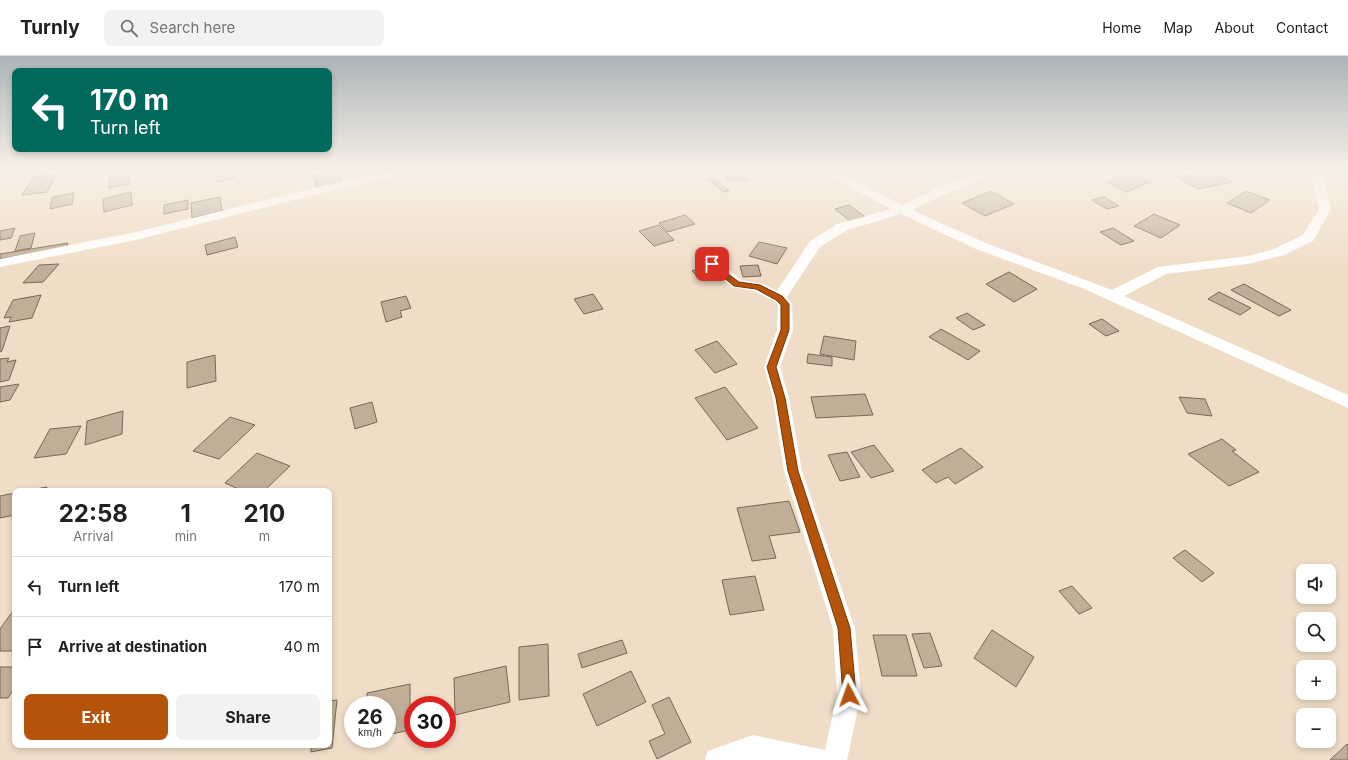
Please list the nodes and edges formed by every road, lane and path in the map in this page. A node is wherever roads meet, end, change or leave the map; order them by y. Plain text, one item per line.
1 (260, 204) edge
2 (890, 204) edge
3 (915, 204) edge
4 (1324, 204) edge
5 (902, 210) junction
6 (705, 257) dead end
7 (0, 263) edge
8 (1112, 296) junction
9 (779, 298) junction
10 (1348, 402) edge
11 (717, 760) edge
12 (820, 760) edge
13 (835, 760) edge

1 - 7 street
2 - 5 street
3 - 5 street
4 - 8 street
5 - 8 street
5 - 9 street
6 - 9 street
8 - 10 street
9 - 13 street
11 - 12 street

